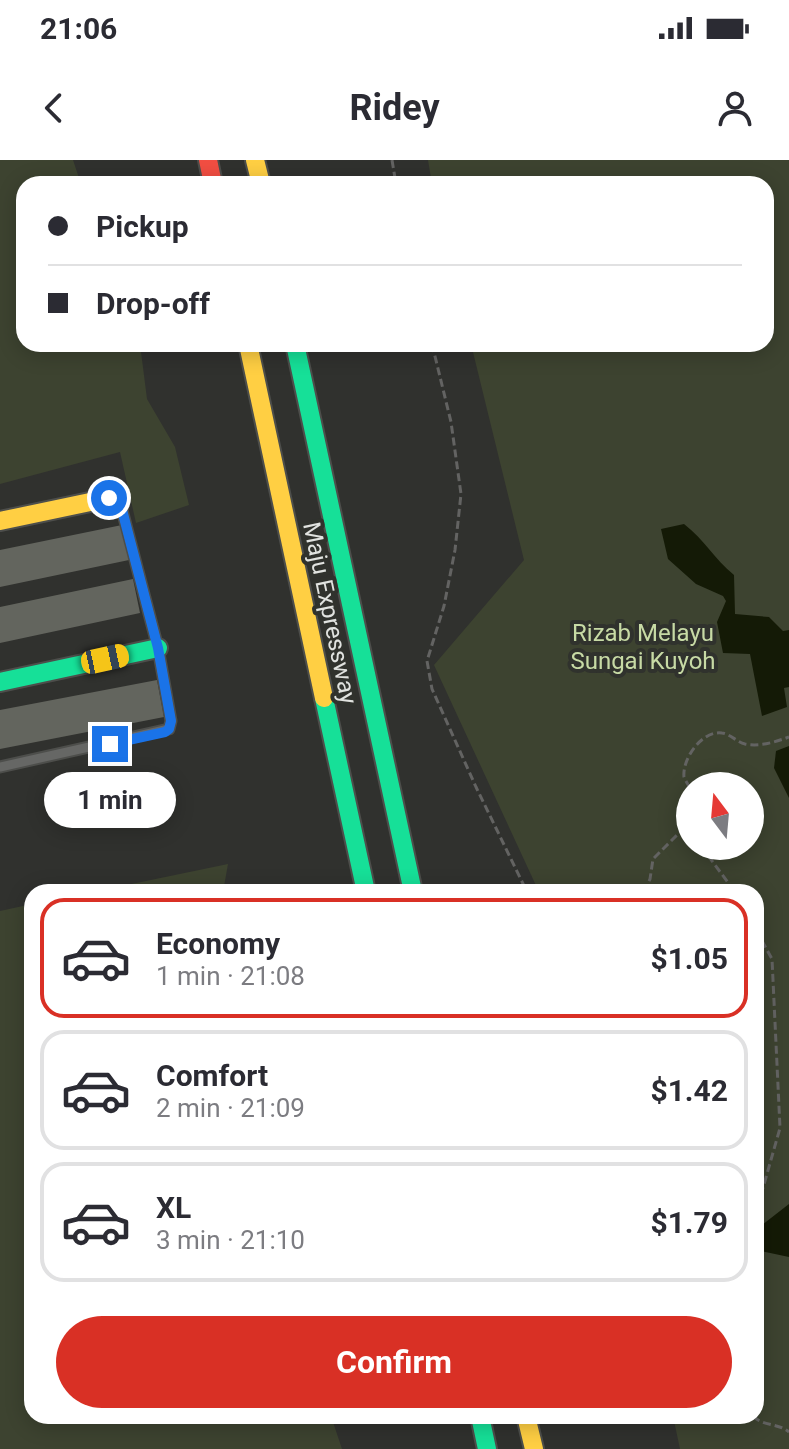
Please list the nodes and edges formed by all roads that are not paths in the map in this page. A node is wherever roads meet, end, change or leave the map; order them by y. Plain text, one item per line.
1 (250, 352) edge
2 (297, 352) edge
3 (109, 498) joint
4 (0, 521) edge
5 (158, 648) junction
6 (0, 682) edge
7 (0, 767) edge
8 (364, 884) edge
9 (411, 884) edge
10 (479, 1424) edge
11 (480, 1424) edge
12 (528, 1424) edge
13 (481, 1449) edge
14 (487, 1449) edge
15 (534, 1449) edge

1 - 8 main road, Maju Expressway
2 - 9 main road, Maju Expressway
3 - 4 main road
3 - 5 lane
5 - 6 main road
5 - 7 lane
10 - 13 main road
11 - 14 main road
12 - 15 main road

